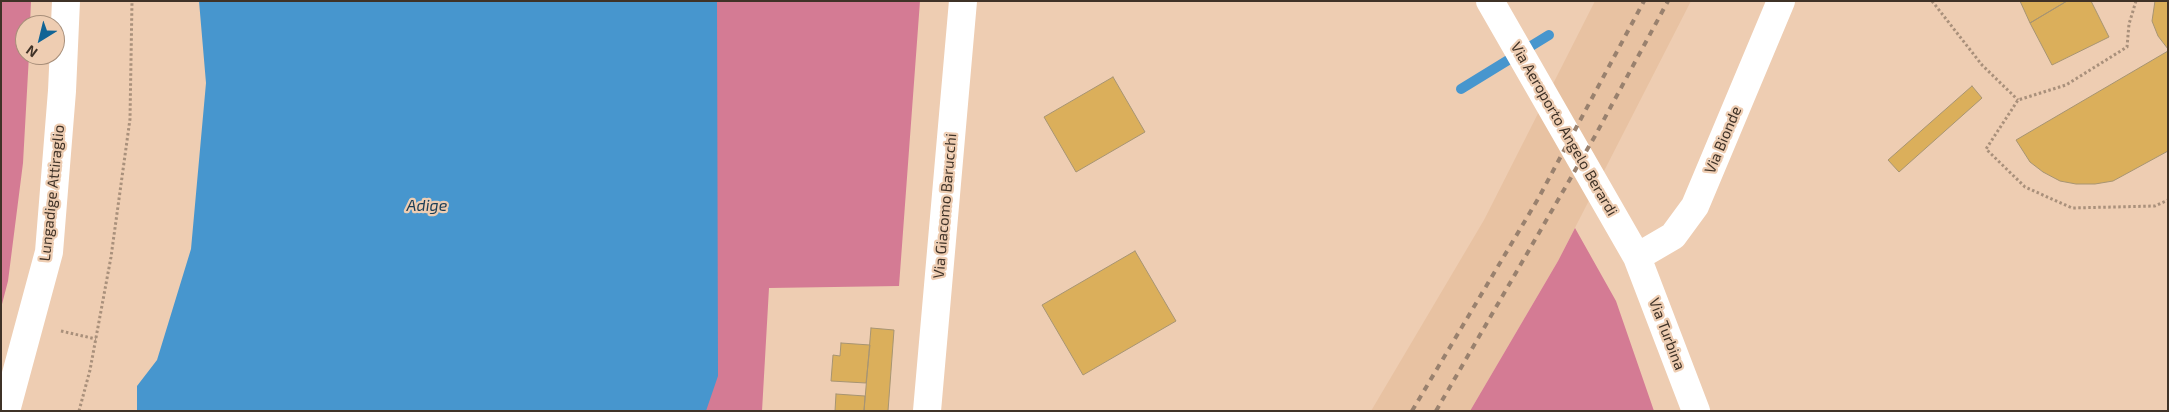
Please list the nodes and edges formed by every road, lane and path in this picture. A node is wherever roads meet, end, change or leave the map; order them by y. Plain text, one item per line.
1 (66, 1) edge
2 (132, 1) edge
3 (963, 1) edge
4 (1490, 1) edge
5 (1781, 1) edge
6 (1932, 1) edge
7 (2136, 1) edge
8 (2018, 100) junction
9 (2168, 200) edge
10 (1637, 257) junction
11 (6, 411) edge
12 (79, 411) edge
13 (927, 411) edge
14 (1696, 411) edge

1 - 11 street, Lungadige Attiraglio
2 - 12 path
3 - 13 street, Via Giacomo Barucchi
4 - 10 street, Via Aeroporto Angelo Berardi
5 - 10 street, Via Bionde
6 - 8 path
7 - 8 path
8 - 9 path
10 - 14 street, Via Turbina

